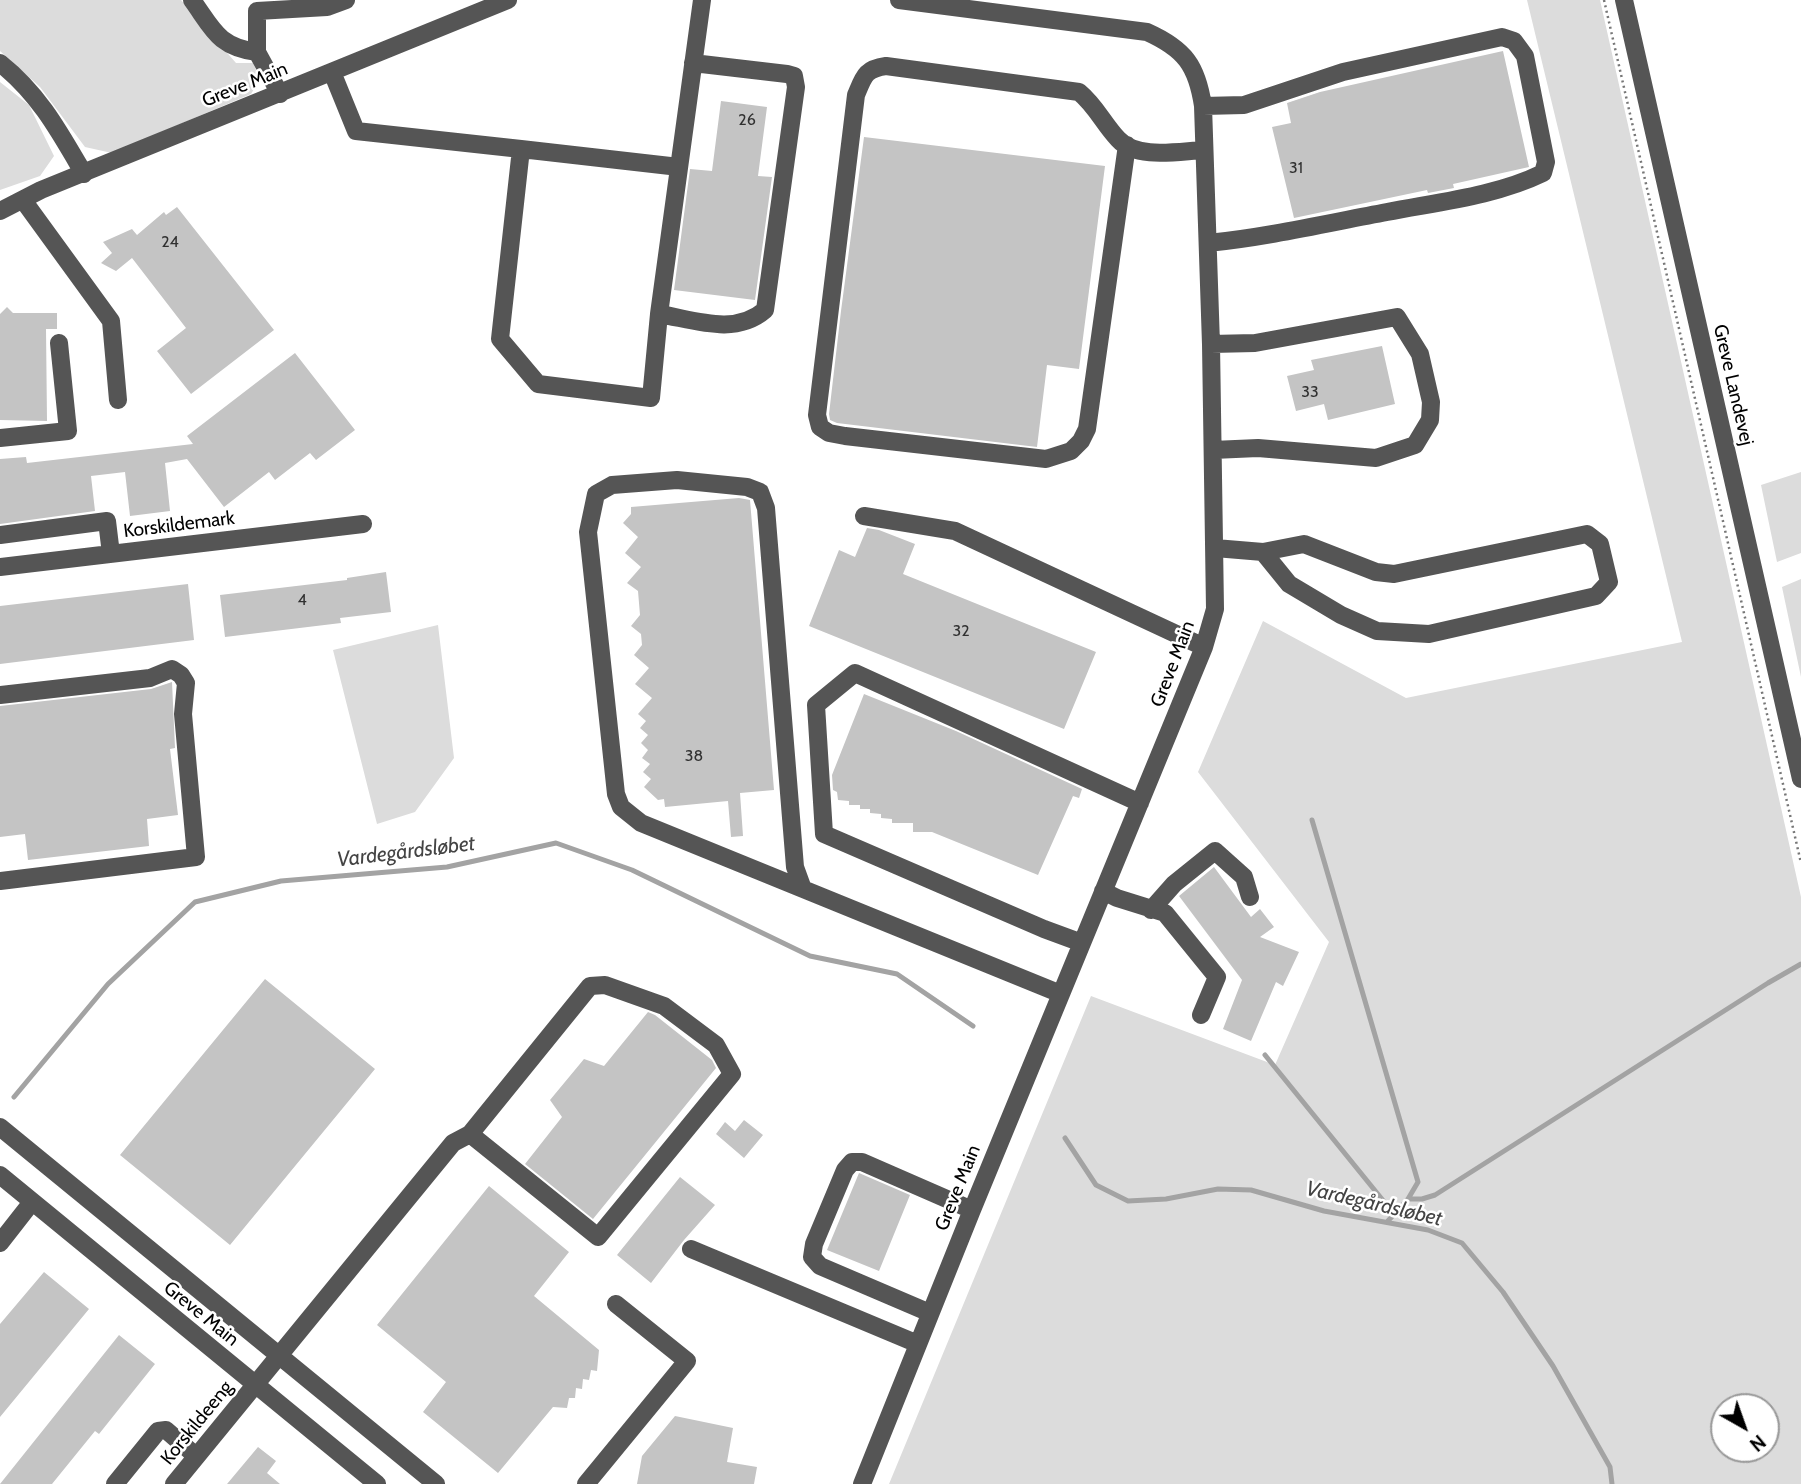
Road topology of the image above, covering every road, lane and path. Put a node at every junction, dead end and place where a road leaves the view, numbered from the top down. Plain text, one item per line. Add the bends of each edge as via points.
1 (192, 0) edge
2 (346, 0) edge
3 (508, 0) edge
4 (702, 0) edge
5 (900, 0) edge
6 (1604, 0) edge
7 (1624, 0) edge
8 (257, 52) junction
9 (0, 63) edge
10 (693, 63) junction
11 (332, 72) junction
12 (280, 94) junction
13 (1203, 106) junction
14 (1127, 145) junction
15 (521, 149) junction
16 (1205, 150) junction
17 (679, 167) junction
18 (84, 174) junction
19 (23, 200) junction
20 (0, 211) edge
21 (1208, 243) junction
22 (659, 314) junction
23 (60, 343) dead end
24 (1211, 344) junction
25 (118, 400) dead end
26 (0, 438) edge
27 (1213, 450) junction
28 (864, 516) dead end
29 (363, 524) dead end
30 (25, 534) junction
31 (0, 536) edge
32 (1215, 548) junction
33 (1262, 552) junction
34 (111, 554) junction
35 (31, 564) junction
36 (0, 567) edge
37 (1204, 647) junction
38 (0, 695) edge
39 (1801, 779) edge
40 (1140, 803) junction
41 (1801, 863) edge
42 (0, 881) edge
43 (803, 889) junction
44 (1103, 891) junction
45 (1250, 897) dead end
46 (1151, 909) junction
47 (1082, 943) junction
48 (1061, 995) junction
49 (1201, 1015) dead end
50 (0, 1127) edge
51 (470, 1134) junction
52 (0, 1175) edge
53 (32, 1202) junction
54 (972, 1210) junction
55 (0, 1243) edge
56 (691, 1249) dead end
57 (616, 1304) dead end
58 (930, 1313) junction
59 (918, 1344) junction
60 (278, 1355) junction
61 (255, 1385) junction
62 (196, 1456) junction
63 (115, 1484) edge
64 (174, 1484) edge
65 (377, 1484) edge
66 (436, 1484) edge
67 (586, 1484) edge
68 (862, 1484) edge

1 - 8 street via 223,42 237,50
2 - 8 street via 327,7 257,11
3 - 11 street, Greve Main
4 - 10 street
5 - 13 street, Greve Main via 1147,33 1170,43 1188,60 1200,82
6 - 41 path
7 - 39 street, Greve Landevej
8 - 12 street
9 - 18 street via 41,103
10 - 17 street
10 - 22 street via 787,74 794,76 796,87 765,310 753,320 733,326
11 - 12 street, Greve Main
11 - 15 street via 356,131
12 - 18 street, Greve Main
13 - 16 street, Greve Main
13 - 21 street via 1244,106 1343,72 1502,37 1514,41 1525,56 1546,162 1543,173 1528,180 1466,197
14 - 14 street via 1079,92 886,66 863,76 856,94 817,415 820,427 845,436 1046,459 1070,451 1081,441 1087,429
14 - 16 street via 1160,152
15 - 17 street
15 - 22 street via 500,339 538,384 651,398
16 - 21 street, Greve Main
17 - 22 street
18 - 19 street, Greve Main
19 - 20 street, Greve Main
19 - 25 street via 111,321
21 - 24 street, Greve Main
23 - 26 street via 68,430
24 - 27 street, Greve Main
24 - 27 street via 1255,342 1397,317 1420,354 1431,402 1430,420 1415,445 1376,458
27 - 32 street, Greve Main
28 - 37 street via 955,531
29 - 34 street, Korskildemark
30 - 31 street
30 - 34 street via 107,521
30 - 35 street
32 - 33 street
32 - 37 street, Greve Main via 1215,609
33 - 33 street via 1289,584 1377,631 1429,634 1596,596 1609,582 1600,544 1587,534 1394,574 1376,572 1304,544
34 - 35 street, Korskildemark
35 - 36 street, Korskildemark
37 - 40 street, Greve Main
38 - 42 street via 150,678 172,669 181,675 186,684 183,715 196,857
40 - 44 street, Greve Main
40 - 47 street via 855,673 816,705 824,834
43 - 43 street via 795,867 766,508 760,492 677,480 612,485 596,494 588,533 621,807 641,823
43 - 48 street
44 - 46 street
44 - 47 street, Greve Main
45 - 46 street via 1244,877 1215,851
46 - 49 street via 1165,913 1217,976
47 - 48 street, Greve Main
48 - 54 street, Greve Main
50 - 60 street, Greve Main
51 - 51 street via 598,1237 732,1074 716,1045 664,1006 606,985 590,986
51 - 60 street via 453,1143
52 - 53 street, Greve Main
53 - 55 street
53 - 61 street, Greve Main
54 - 58 street, Greve Main
54 - 58 street via 862,1162 852,1162 814,1244 812,1257 820,1266
56 - 59 street
57 - 67 street via 687,1361
58 - 59 street, Greve Main
59 - 68 street, Greve Main
60 - 61 street, Korskildeeng
60 - 66 street, Greve Main
61 - 62 street, Korskildeeng
61 - 65 street, Greve Main
62 - 63 street via 166,1430 158,1431
62 - 64 street, Korskildeeng

